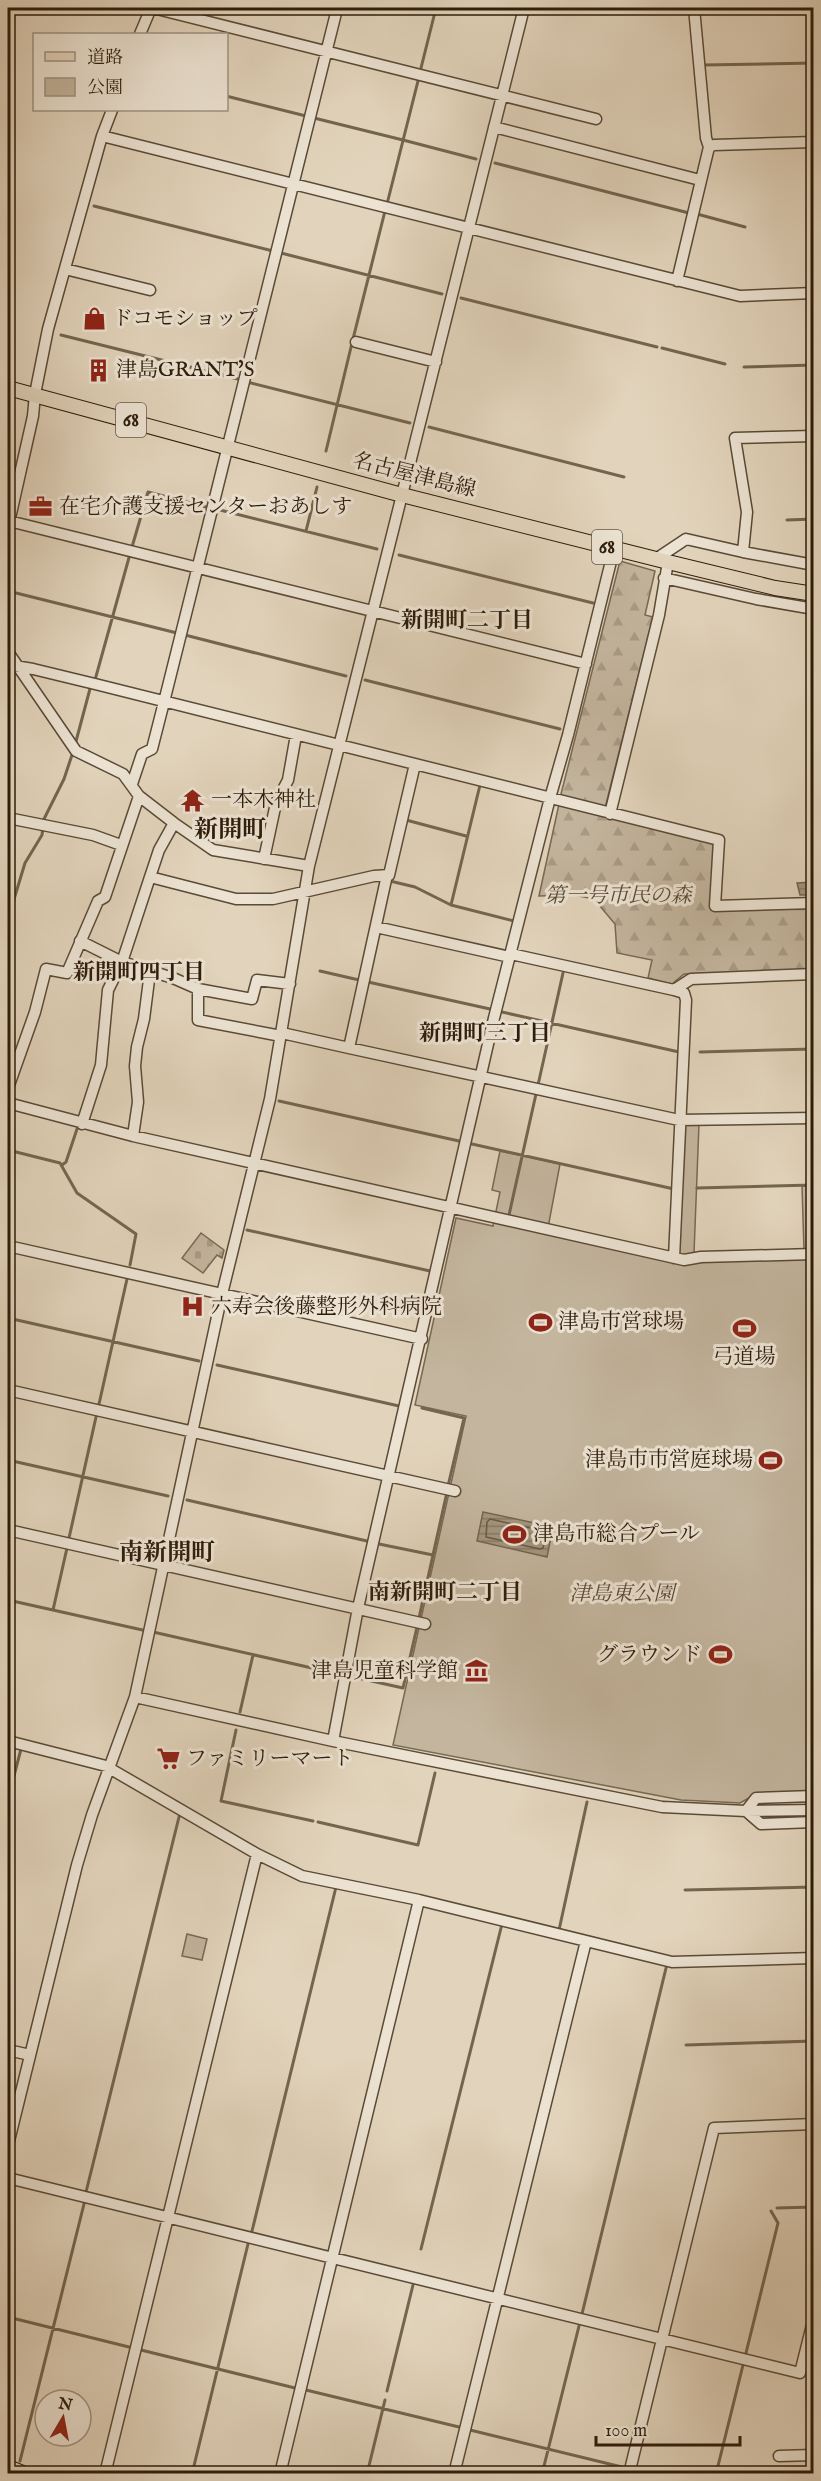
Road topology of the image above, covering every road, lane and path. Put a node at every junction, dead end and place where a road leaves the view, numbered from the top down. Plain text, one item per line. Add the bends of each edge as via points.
1 (152, 8) edge
2 (524, 8) edge
3 (694, 8) edge
4 (337, 9) dead end
5 (140, 33) edge
6 (327, 51) junction
7 (502, 95) junction
8 (112, 111) edge
9 (596, 119) dead end
10 (494, 127) junction
11 (102, 136) junction
12 (813, 142) edge
13 (709, 147) junction
14 (700, 180) junction
15 (295, 184) junction
16 (469, 229) junction
17 (65, 269) junction
18 (677, 281) junction
19 (150, 290) dead end
20 (813, 293) edge
21 (356, 342) dead end
22 (436, 362) junction
23 (8, 388) edge
24 (34, 394) junction
25 (813, 436) edge
26 (228, 446) junction
27 (402, 495) junction
28 (8, 524) edge
29 (614, 549) junction
30 (743, 552) junction
31 (662, 561) junction
32 (813, 565) edge
33 (198, 568) junction
34 (664, 578) junction
35 (813, 594) edge
36 (813, 609) edge
37 (373, 612) junction
38 (8, 652) edge
39 (586, 664) junction
40 (13, 666) edge
41 (164, 702) junction
42 (296, 735) junction
43 (339, 746) junction
44 (415, 764) junction
45 (132, 784) junction
46 (139, 796) junction
47 (549, 798) junction
48 (610, 814) junction
49 (8, 818) edge
50 (174, 823) junction
51 (121, 845) junction
52 (264, 859) junction
53 (309, 866) junction
54 (387, 875) junction
55 (150, 878) junction
56 (305, 893) junction
57 (813, 903) edge
58 (376, 927) junction
59 (80, 941) junction
60 (510, 956) junction
61 (122, 962) junction
62 (150, 972) junction
63 (813, 974) edge
64 (290, 984) junction
65 (198, 989) junction
66 (674, 990) junction
67 (281, 1034) junction
68 (349, 1048) junction
69 (481, 1076) junction
70 (8, 1088) edge
71 (8, 1103) edge
72 (813, 1118) edge
73 (680, 1120) junction
74 (82, 1124) junction
75 (133, 1136) junction
76 (253, 1163) junction
77 (451, 1208) junction
78 (8, 1246) edge
79 (813, 1254) edge
80 (674, 1258) junction
81 (222, 1294) junction
82 (422, 1339) junction
83 (8, 1390) edge
84 (193, 1433) junction
85 (389, 1476) junction
86 (455, 1491) dead end
87 (8, 1530) edge
88 (162, 1566) junction
89 (358, 1608) junction
90 (425, 1624) dead end
91 (135, 1696) junction
92 (333, 1741) junction
93 (8, 1742) edge
94 (110, 1768) junction
95 (813, 1797) edge
96 (813, 1810) edge
97 (746, 1812) junction
98 (813, 1822) edge
99 (257, 1854) junction
100 (419, 1900) junction
101 (586, 1941) junction
102 (813, 1958) edge
103 (8, 2050) edge
104 (30, 2055) junction
105 (813, 2124) edge
106 (8, 2145) edge
107 (8, 2178) edge
108 (168, 2218) junction
109 (333, 2258) junction
110 (498, 2299) junction
111 (813, 2318) edge
112 (662, 2340) junction
113 (813, 2455) edge
114 (779, 2456) dead end
115 (8, 2467) edge
116 (25, 2474) edge
117 (105, 2474) edge
118 (280, 2474) edge
119 (454, 2474) edge
120 (629, 2474) edge

1 - 5 street
1 - 6 street
2 - 7 street
3 - 13 street
4 - 6 street
6 - 7 street
6 - 15 street
7 - 9 street
7 - 10 street
8 - 11 street
10 - 14 street
10 - 16 street
11 - 15 street
11 - 17 street
12 - 13 street
13 - 14 street
14 - 18 street
15 - 16 street
15 - 26 street
16 - 18 street
16 - 22 street
17 - 19 street
17 - 24 street
18 - 20 street via 740,296
21 - 22 street
22 - 27 street
23 - 24 main road, 名古屋津島線 / 68
24 - 26 main road, 名古屋津島線 / 68
24 - 28 street via 33,416
25 - 30 street via 735,438 747,512
26 - 27 main road, 名古屋津島線 / 68
26 - 33 street
27 - 29 main road, 名古屋津島線 / 68
27 - 37 street
28 - 33 street
29 - 31 main road, 名古屋津島線 / 68
29 - 39 street
30 - 31 street via 686,538
30 - 32 street
31 - 34 street
31 - 35 main road, 名古屋津島線 / 68
33 - 37 street
33 - 41 street
34 - 36 street
34 - 48 street via 659,615
37 - 39 street
37 - 43 street
38 - 40 street
39 - 47 street
40 - 41 street
40 - 45 street via 74,748 123,774
41 - 42 street
41 - 45 street via 152,749 142,754
42 - 43 street
42 - 52 street via 288,780 276,803
43 - 44 street
43 - 53 street
44 - 47 street
44 - 54 street
45 - 46 street
46 - 50 street
46 - 51 street
47 - 48 street
47 - 60 street
48 - 57 street via 719,840 715,906
49 - 51 street
50 - 52 street via 213,850
50 - 55 street
51 - 59 street via 105,897 98,901
52 - 53 street
53 - 56 street
54 - 56 street
54 - 58 street
55 - 56 street via 236,899 273,899
55 - 61 street
56 - 64 street
58 - 60 street
58 - 68 street
59 - 61 street
59 - 70 street via 67,973 46,969
60 - 66 street
60 - 69 street
61 - 62 street
61 - 74 street via 108,990 101,1065
62 - 65 street
62 - 75 street via 135,1066 138,1102
63 - 66 street via 691,979
64 - 65 street via 257,980 252,999
64 - 67 street
65 - 67 street via 198,1020
66 - 73 street via 684,993 686,1000
67 - 68 street
67 - 76 street via 270,1099
68 - 69 street
69 - 73 street
69 - 77 street
71 - 74 street
72 - 73 street
73 - 80 street
74 - 75 street
75 - 76 street
76 - 77 street
76 - 81 street
77 - 80 street
77 - 82 street
78 - 81 street
79 - 80 street
81 - 82 street
81 - 84 street
82 - 85 street
83 - 84 street
84 - 85 street
84 - 88 street
85 - 86 street
85 - 89 street
87 - 88 street
88 - 89 street
88 - 91 street
89 - 90 street
89 - 92 street
91 - 92 street
91 - 94 street
92 - 97 street via 662,1807
93 - 94 street
94 - 99 street
94 - 104 street via 77,1864
95 - 97 street via 756,1798
96 - 97 street
97 - 98 street via 761,1824
99 - 100 street via 302,1876
99 - 108 street
100 - 101 street
100 - 109 street
101 - 102 street via 672,1962
101 - 110 street
103 - 104 street
104 - 106 street
105 - 112 street via 714,2128
107 - 108 street
108 - 109 street
108 - 117 street
109 - 110 street
109 - 118 street
110 - 112 street
110 - 119 street
111 - 112 street via 800,2373
112 - 120 street
113 - 114 street
115 - 116 main road

